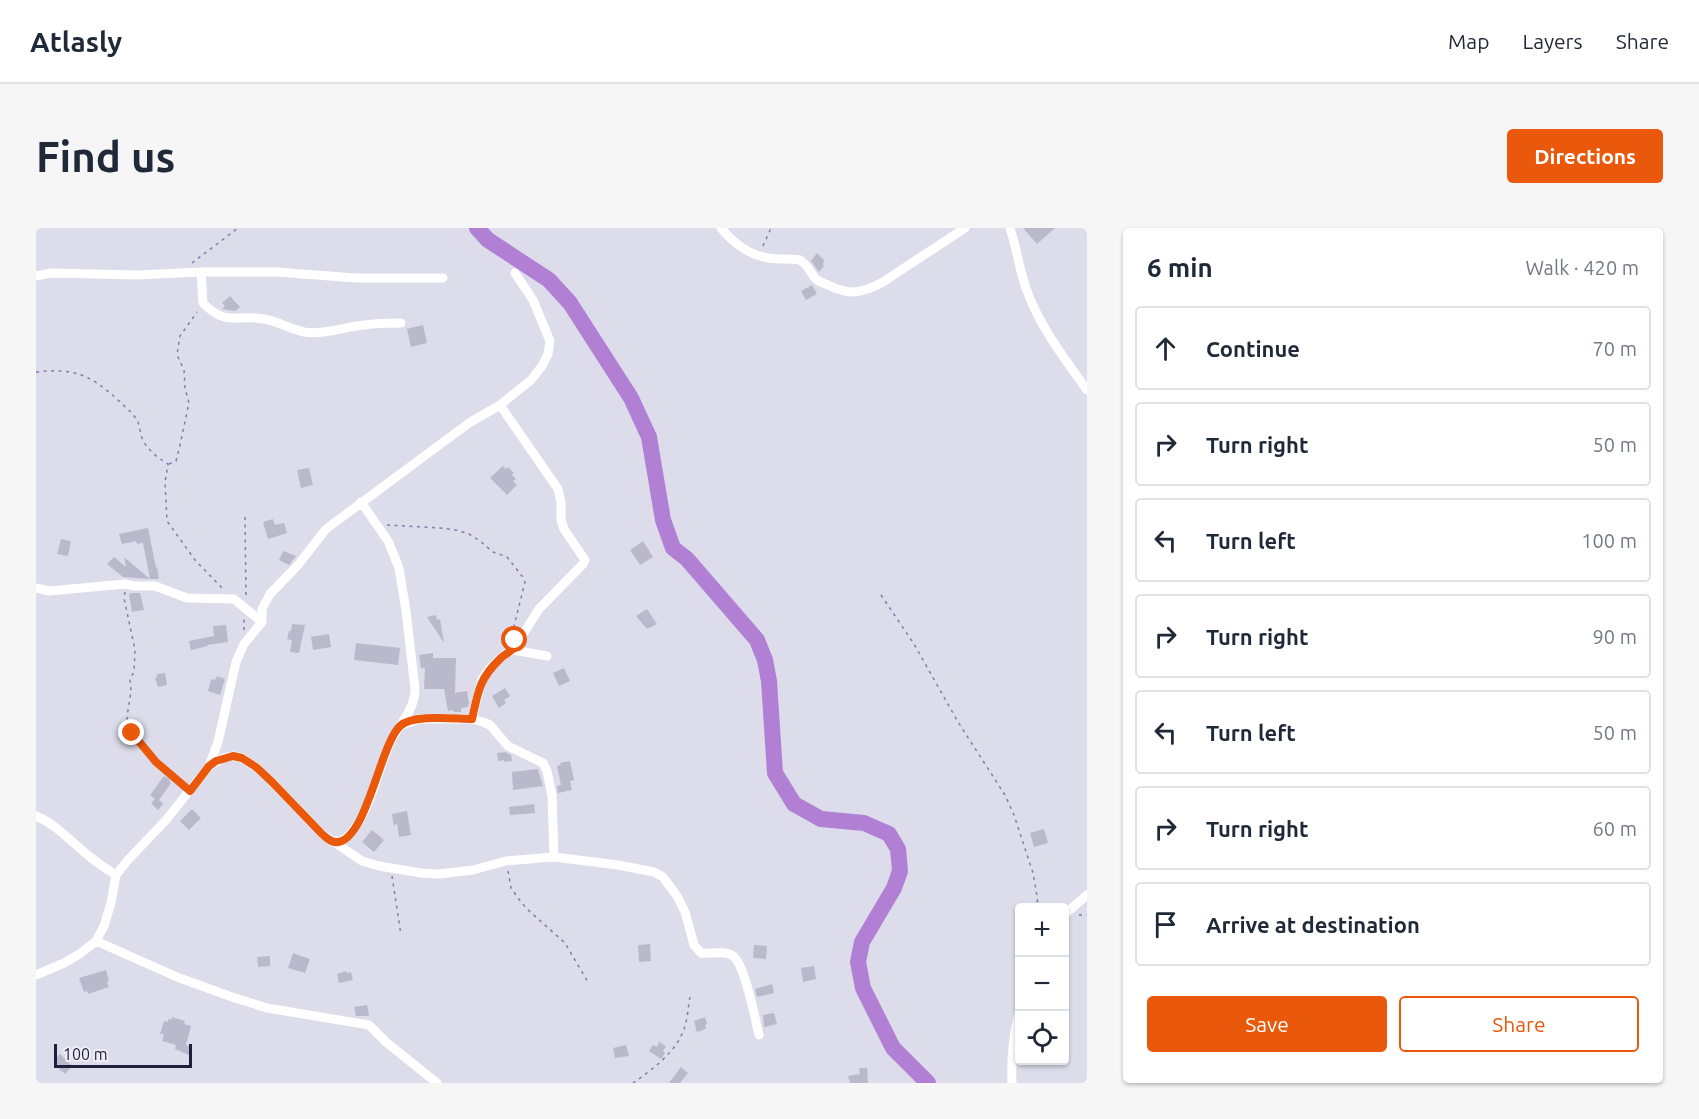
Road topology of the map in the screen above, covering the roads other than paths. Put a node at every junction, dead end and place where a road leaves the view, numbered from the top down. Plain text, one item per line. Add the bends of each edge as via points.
1 (720, 228) edge
2 (965, 228) edge
3 (1010, 228) edge
4 (201, 272) junction
5 (515, 273) dead end
6 (36, 276) edge
7 (443, 278) dead end
8 (401, 322) dead end
9 (1087, 390) edge
10 (500, 405) junction
11 (361, 502) junction
12 (36, 588) edge
13 (262, 622) junction
14 (515, 648) junction
15 (547, 656) dead end
16 (472, 719) junction
17 (400, 726) junction
18 (209, 766) junction
19 (36, 816) edge
20 (331, 841) junction
21 (554, 857) junction
22 (116, 875) junction
23 (1087, 895) edge
24 (1069, 911) edge
25 (96, 941) junction
26 (36, 975) edge
27 (1020, 1011) edge
28 (759, 1035) dead end
29 (437, 1083) edge
30 (1012, 1083) edge

1 - 2 street via 738,245 769,258 800,260 819,282 853,293 883,282
3 - 9 street via 1037,314
4 - 6 street
4 - 7 street
4 - 8 street via 203,303 223,317 263,318 304,332
5 - 10 street via 533,300 550,341 542,366
10 - 11 street
10 - 14 street via 558,489 564,529 585,560 539,609
11 - 13 street via 326,529 270,594 262,609
11 - 17 street via 388,542 399,568 415,689 415,700
12 - 13 street via 49,591 125,584 155,586 187,598 234,599
13 - 18 street via 244,644
14 - 15 street
14 - 16 street via 482,679
16 - 17 street via 420,719
16 - 21 street via 490,725 508,746 543,764 552,796
17 - 20 street via 365,810 346,838
18 - 20 street via 223,758 242,758
18 - 22 street
19 - 22 street
20 - 21 street via 362,861 421,873 473,870 506,861
21 - 28 street via 646,870 663,877 681,904 698,951 734,956 741,967
22 - 25 street via 111,903
23 - 24 street
25 - 26 street via 64,963
25 - 29 street via 177,977 267,1008 369,1025
27 - 30 street via 1013,1042

